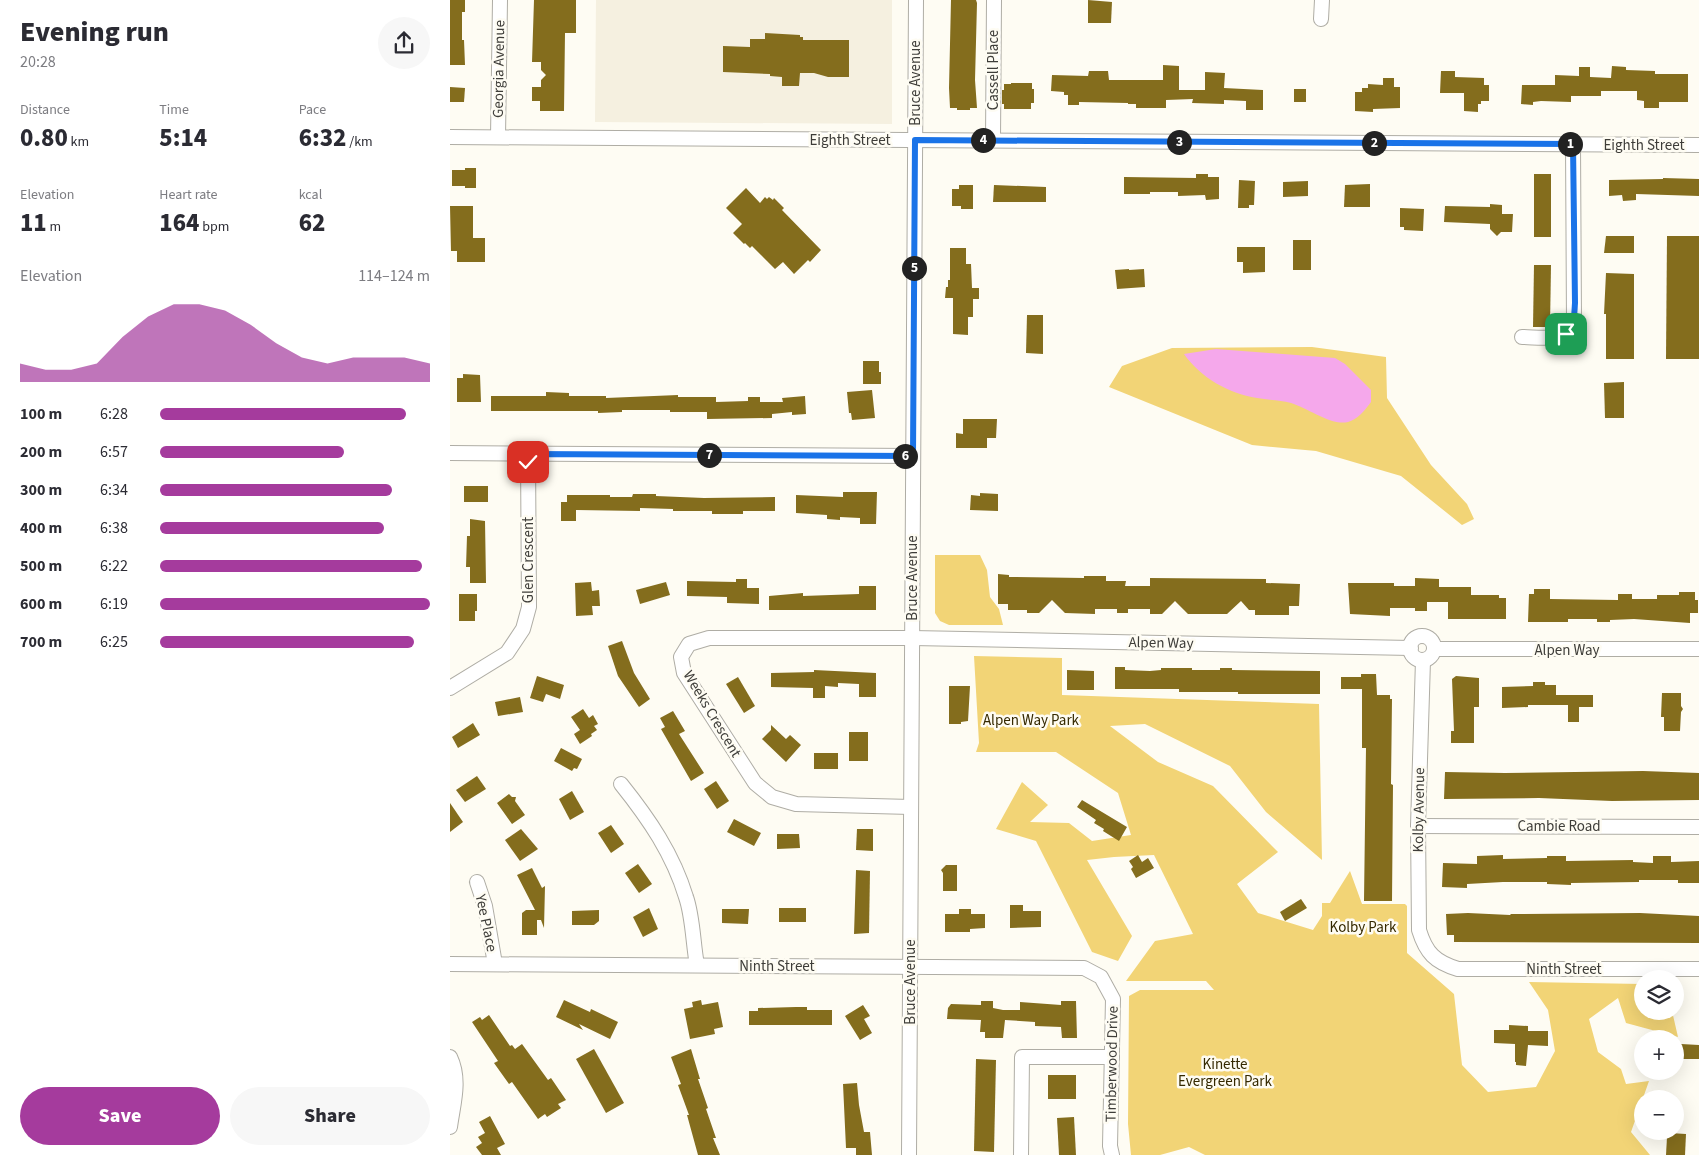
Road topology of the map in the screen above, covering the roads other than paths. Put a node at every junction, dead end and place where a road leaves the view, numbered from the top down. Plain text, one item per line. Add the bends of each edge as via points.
1 (500, 0) edge
2 (916, 0) edge
3 (994, 0) edge
4 (1322, 0) edge
5 (1322, 19) dead end
6 (450, 137) edge
7 (498, 137) junction
8 (915, 140) junction
9 (993, 140) junction
10 (1573, 144) junction
11 (1699, 145) edge
12 (1522, 337) dead end
13 (450, 453) edge
14 (528, 454) junction
15 (913, 456) junction
16 (912, 638) junction
17 (1411, 648) junction
18 (1434, 649) junction
19 (1699, 650) edge
20 (1423, 660) junction
21 (450, 688) edge
22 (621, 784) dead end
23 (911, 807) junction
24 (1418, 826) junction
25 (1699, 827) edge
26 (477, 882) dead end
27 (1432, 956) joint
28 (450, 964) edge
29 (495, 964) junction
30 (697, 965) junction
31 (910, 966) junction
32 (1699, 969) edge
33 (1101, 977) joint
34 (450, 1057) edge
35 (1112, 1058) junction
36 (450, 1127) edge
37 (909, 1155) edge
38 (1021, 1155) edge
39 (1112, 1155) edge

1 - 7 street, Georgia Avenue
2 - 8 street, Bruce Avenue
3 - 9 street, Cassell Place
4 - 5 street
6 - 7 street, Eighth Street
7 - 8 street, Eighth Street
8 - 9 street, Eighth Street
8 - 15 street, Bruce Avenue
9 - 10 street, Eighth Street
10 - 11 street, Eighth Street
10 - 12 street via 1574,323 1571,330 1561,337
13 - 14 street
14 - 15 street
14 - 21 street, Glen Crescent via 529,607 524,629 508,652
15 - 16 street, Bruce Avenue
16 - 17 street, Alpen Way
16 - 23 street, Bruce Avenue
16 - 23 street, Weeks Crescent via 709,638 689,644 681,657 684,674 755,783 772,796 796,804
17 - 18 street via 1416,638 1423,636 1432,641
17 - 20 street via 1416,658
18 - 19 street, Alpen Way
18 - 20 street
20 - 24 street, Kolby Avenue
22 - 30 street via 648,818 671,857 687,898
23 - 31 street, Bruce Avenue
24 - 25 street, Cambie Road
24 - 27 street, Kolby Avenue via 1419,930 1424,946
26 - 29 street, Yee Place via 486,906
27 - 32 street, Ninth Street via 1444,965 1458,969
28 - 29 street, Ninth Street
29 - 30 street, Ninth Street
30 - 31 street, Ninth Street
31 - 33 street, Ninth Street via 1084,968
31 - 37 street, Bruce Avenue
33 - 35 street, Timberwood Drive via 1113,999
34 - 36 street via 456,1072 456,1085
35 - 38 street via 1022,1058
35 - 39 street, Timberwood Drive

